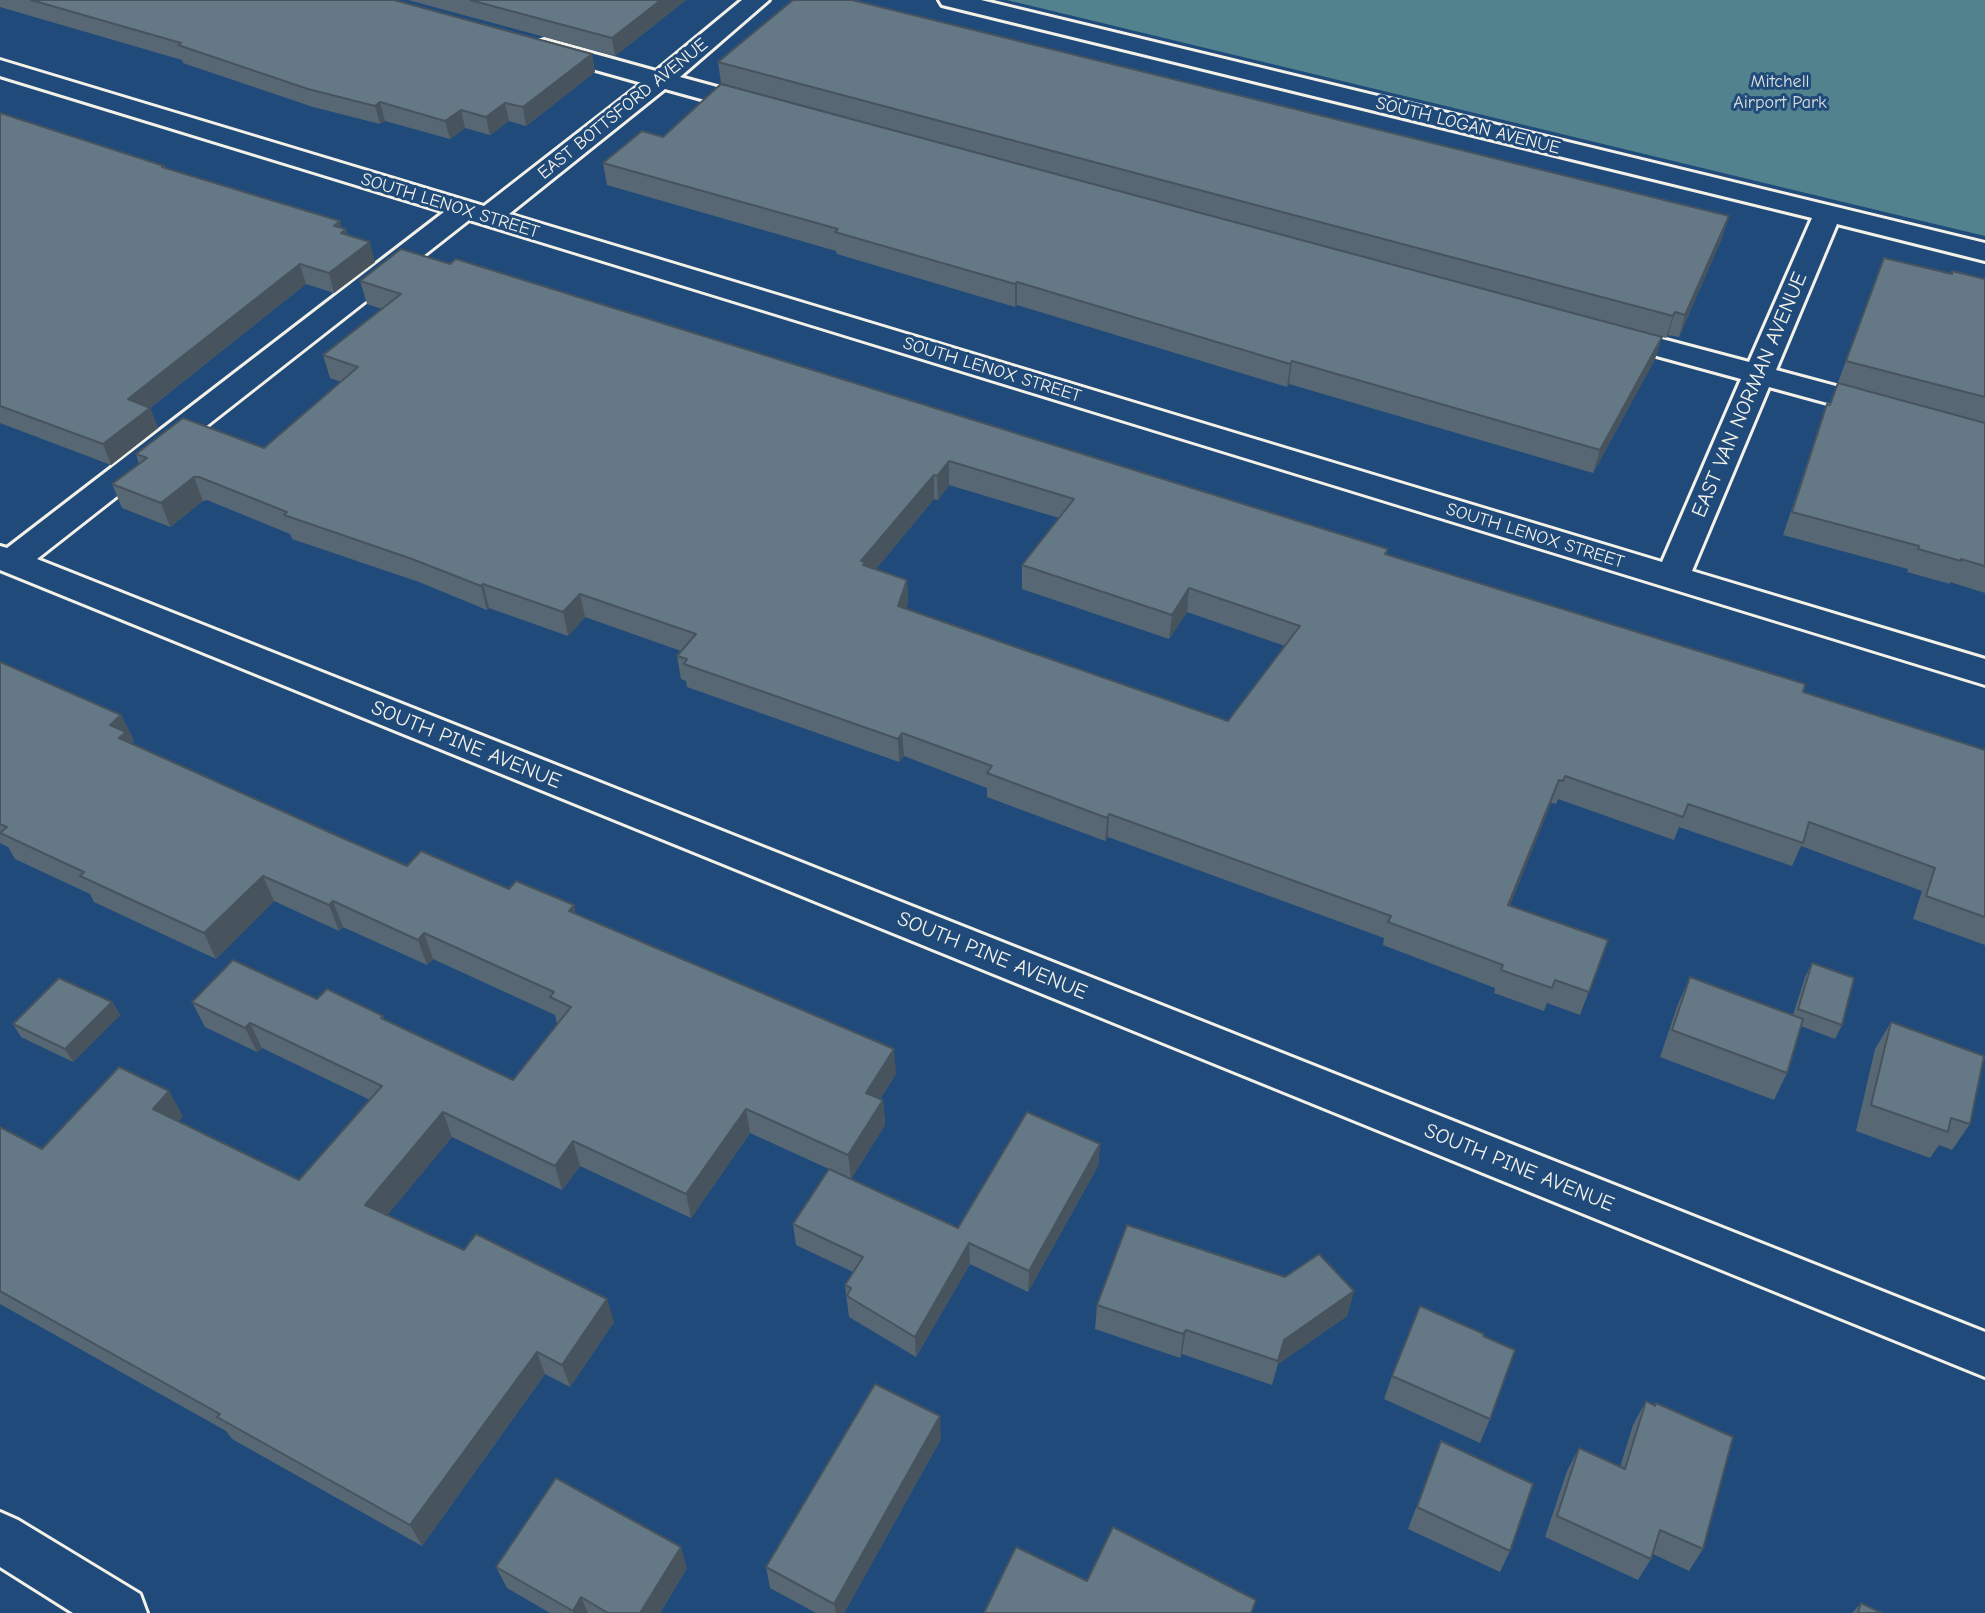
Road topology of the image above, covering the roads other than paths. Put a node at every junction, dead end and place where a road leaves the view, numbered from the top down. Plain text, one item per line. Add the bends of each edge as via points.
1 (757, 0) edge
2 (951, 0) edge
3 (514, 40) edge
4 (0, 68) edge
5 (661, 80) junction
6 (787, 114) edge
7 (1828, 213) junction
8 (476, 214) junction
9 (1985, 252) edge
10 (1580, 326) edge
11 (1758, 374) junction
12 (1985, 436) edge
13 (6, 560) edge
14 (1672, 577) junction
15 (1985, 672) edge
16 (1985, 1355) edge
17 (0, 1538) edge
18 (121, 1613) edge

1 - 5 street, EAST BOTTSFORD AVENUE
2 - 7 street, SOUTH LOGAN AVENUE
3 - 5 street
4 - 8 street, SOUTH LENOX STREET
5 - 6 street
5 - 8 street, EAST BOTTSFORD AVENUE
7 - 9 street, SOUTH LOGAN AVENUE
7 - 11 street, EAST VAN NORMAN AVENUE
8 - 13 street, EAST BOTTSFORD AVENUE
8 - 14 street, SOUTH LENOX STREET
10 - 11 street
11 - 12 street
11 - 14 street, EAST VAN NORMAN AVENUE
13 - 16 street, SOUTH PINE AVENUE
14 - 15 street, SOUTH LENOX STREET
17 - 18 street

